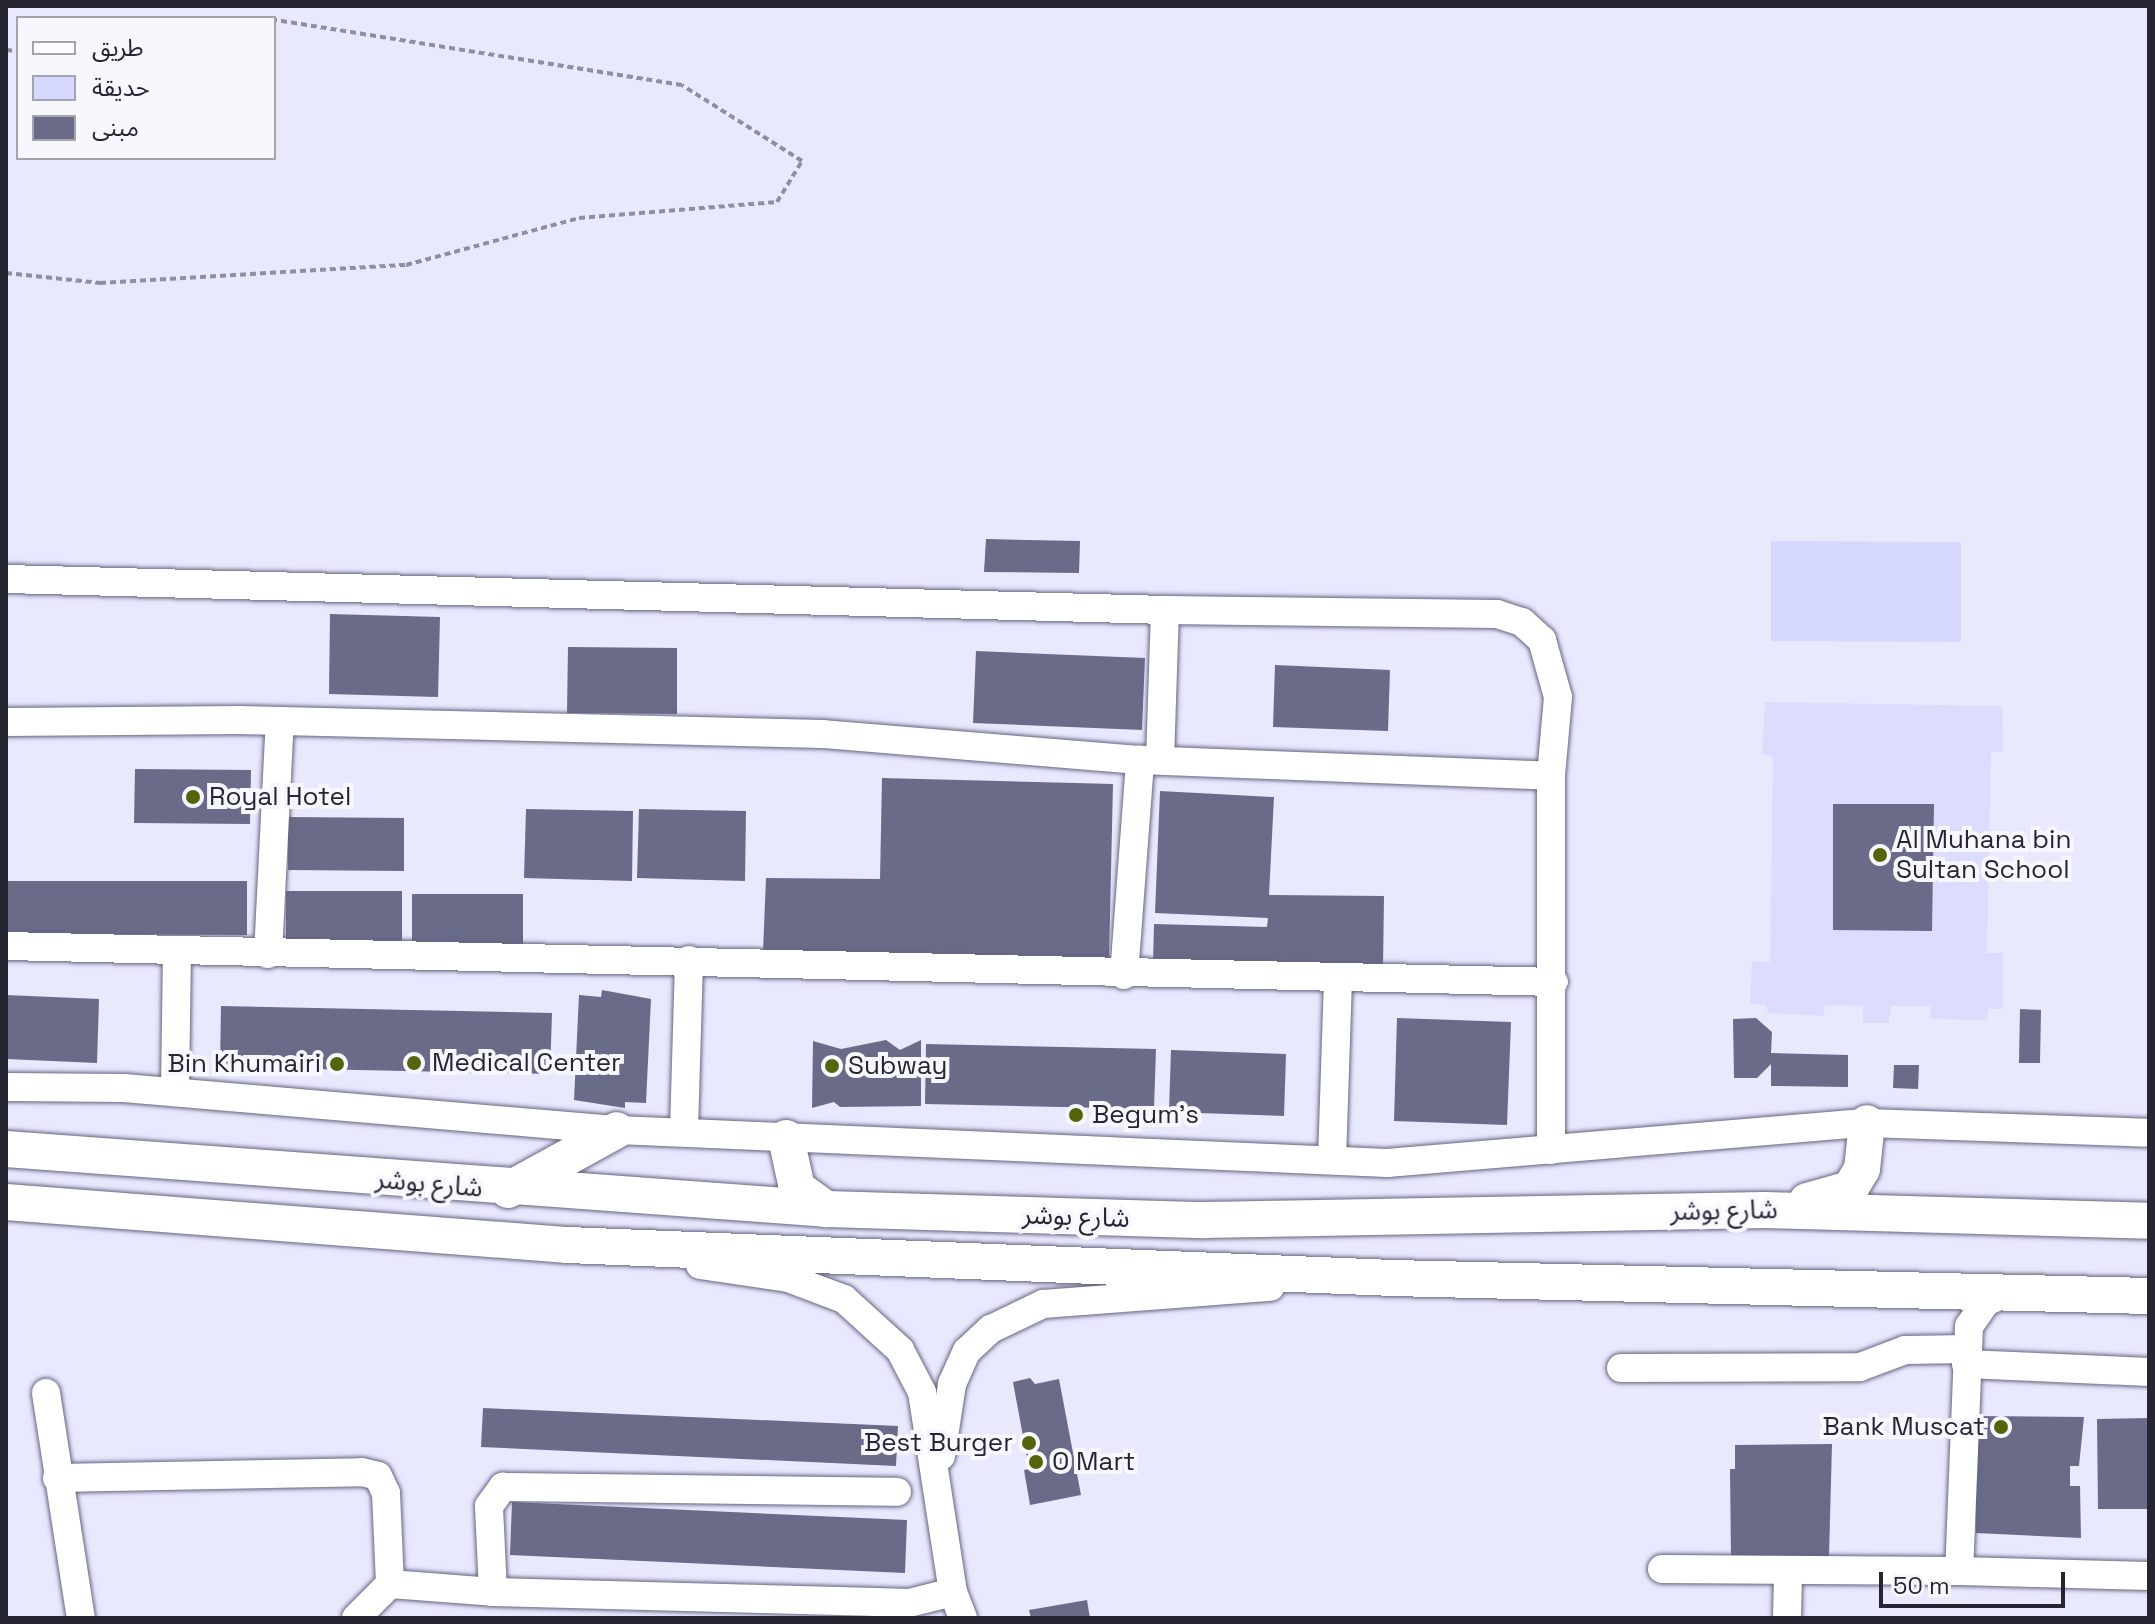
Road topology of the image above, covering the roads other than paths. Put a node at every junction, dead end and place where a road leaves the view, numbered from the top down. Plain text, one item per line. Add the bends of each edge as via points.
1 (6, 579) edge
2 (1165, 610) junction
3 (280, 721) junction
4 (6, 722) edge
5 (1150, 759) junction
6 (1551, 776) junction
7 (6, 946) edge
8 (177, 951) junction
9 (268, 954) junction
10 (689, 960) junction
11 (1124, 975) junction
12 (1338, 979) junction
13 (1554, 982) junction
14 (6, 1087) edge
15 (175, 1092) junction
16 (1867, 1123) junction
17 (617, 1130) junction
18 (684, 1130) junction
19 (6, 1132) edge
20 (2149, 1133) edge
21 (786, 1138) junction
22 (6, 1149) edge
23 (1551, 1150) junction
24 (55, 1154) junction
25 (1332, 1160) junction
26 (508, 1190) junction
27 (6, 1202) edge
28 (826, 1209) junction
29 (1764, 1210) junction
30 (2149, 1221) edge
31 (262, 1225) junction
32 (6, 1227) edge
33 (568, 1245) junction
34 (1392, 1278) junction
35 (1919, 1291) junction
36 (2006, 1293) junction
37 (2149, 1296) edge
38 (1967, 1346) junction
39 (1621, 1368) dead end
40 (2149, 1372) edge
41 (46, 1393) dead end
42 (938, 1476) junction
43 (57, 1478) junction
44 (897, 1492) dead end
45 (1662, 1569) dead end
46 (1959, 1571) junction
47 (1788, 1573) junction
48 (2149, 1576) edge
49 (390, 1584) junction
50 (493, 1592) junction
51 (958, 1605) edge
52 (81, 1618) edge
53 (356, 1618) edge
54 (1787, 1618) edge

1 - 2 street
2 - 5 street
2 - 6 street via 1497,614 1522,622 1542,640 1554,668 1558,697
3 - 4 street
3 - 5 street via 823,734
3 - 9 street
5 - 6 street
5 - 11 street
6 - 13 street
7 - 8 street
8 - 9 street
8 - 15 street
9 - 10 street
10 - 11 street
10 - 18 street
11 - 12 street
12 - 13 street
12 - 25 street
13 - 23 street
14 - 15 street
15 - 17 street
16 - 20 street
16 - 23 street
16 - 29 main road via 1862,1169 1850,1189
17 - 18 street
17 - 26 main road
18 - 21 street
19 - 24 main road via 23,1134
21 - 25 street
21 - 28 main road via 797,1188
22 - 24 main road, شارع بوشر
23 - 25 street via 1387,1163
24 - 26 main road, شارع بوشر
26 - 28 main road, شارع بوشر
27 - 31 main road, شارع بوشر
28 - 29 main road, شارع بوشر via 1204,1220
29 - 30 main road, شارع بوشر
31 - 32 main road
31 - 33 main road, شارع بوشر
33 - 34 main road, شارع بوشر
33 - 42 street via 788,1278 844,1299 880,1327 914,1371
34 - 35 main road, شارع بوشر
34 - 42 street via 1043,1304 991,1329 967,1351 952,1384
35 - 36 main road, شارع بوشر
35 - 38 street via 1950,1300
36 - 37 main road, شارع بوشر
36 - 38 street via 1986,1302
38 - 39 street via 1905,1350 1860,1367
38 - 40 street
38 - 46 street
41 - 43 street
42 - 51 street
43 - 49 street via 362,1472 378,1476 386,1493
43 - 52 street
44 - 50 street via 503,1487 489,1506
45 - 47 street
46 - 47 street
46 - 48 street
47 - 54 street
49 - 50 street
49 - 53 street
50 - 51 street

